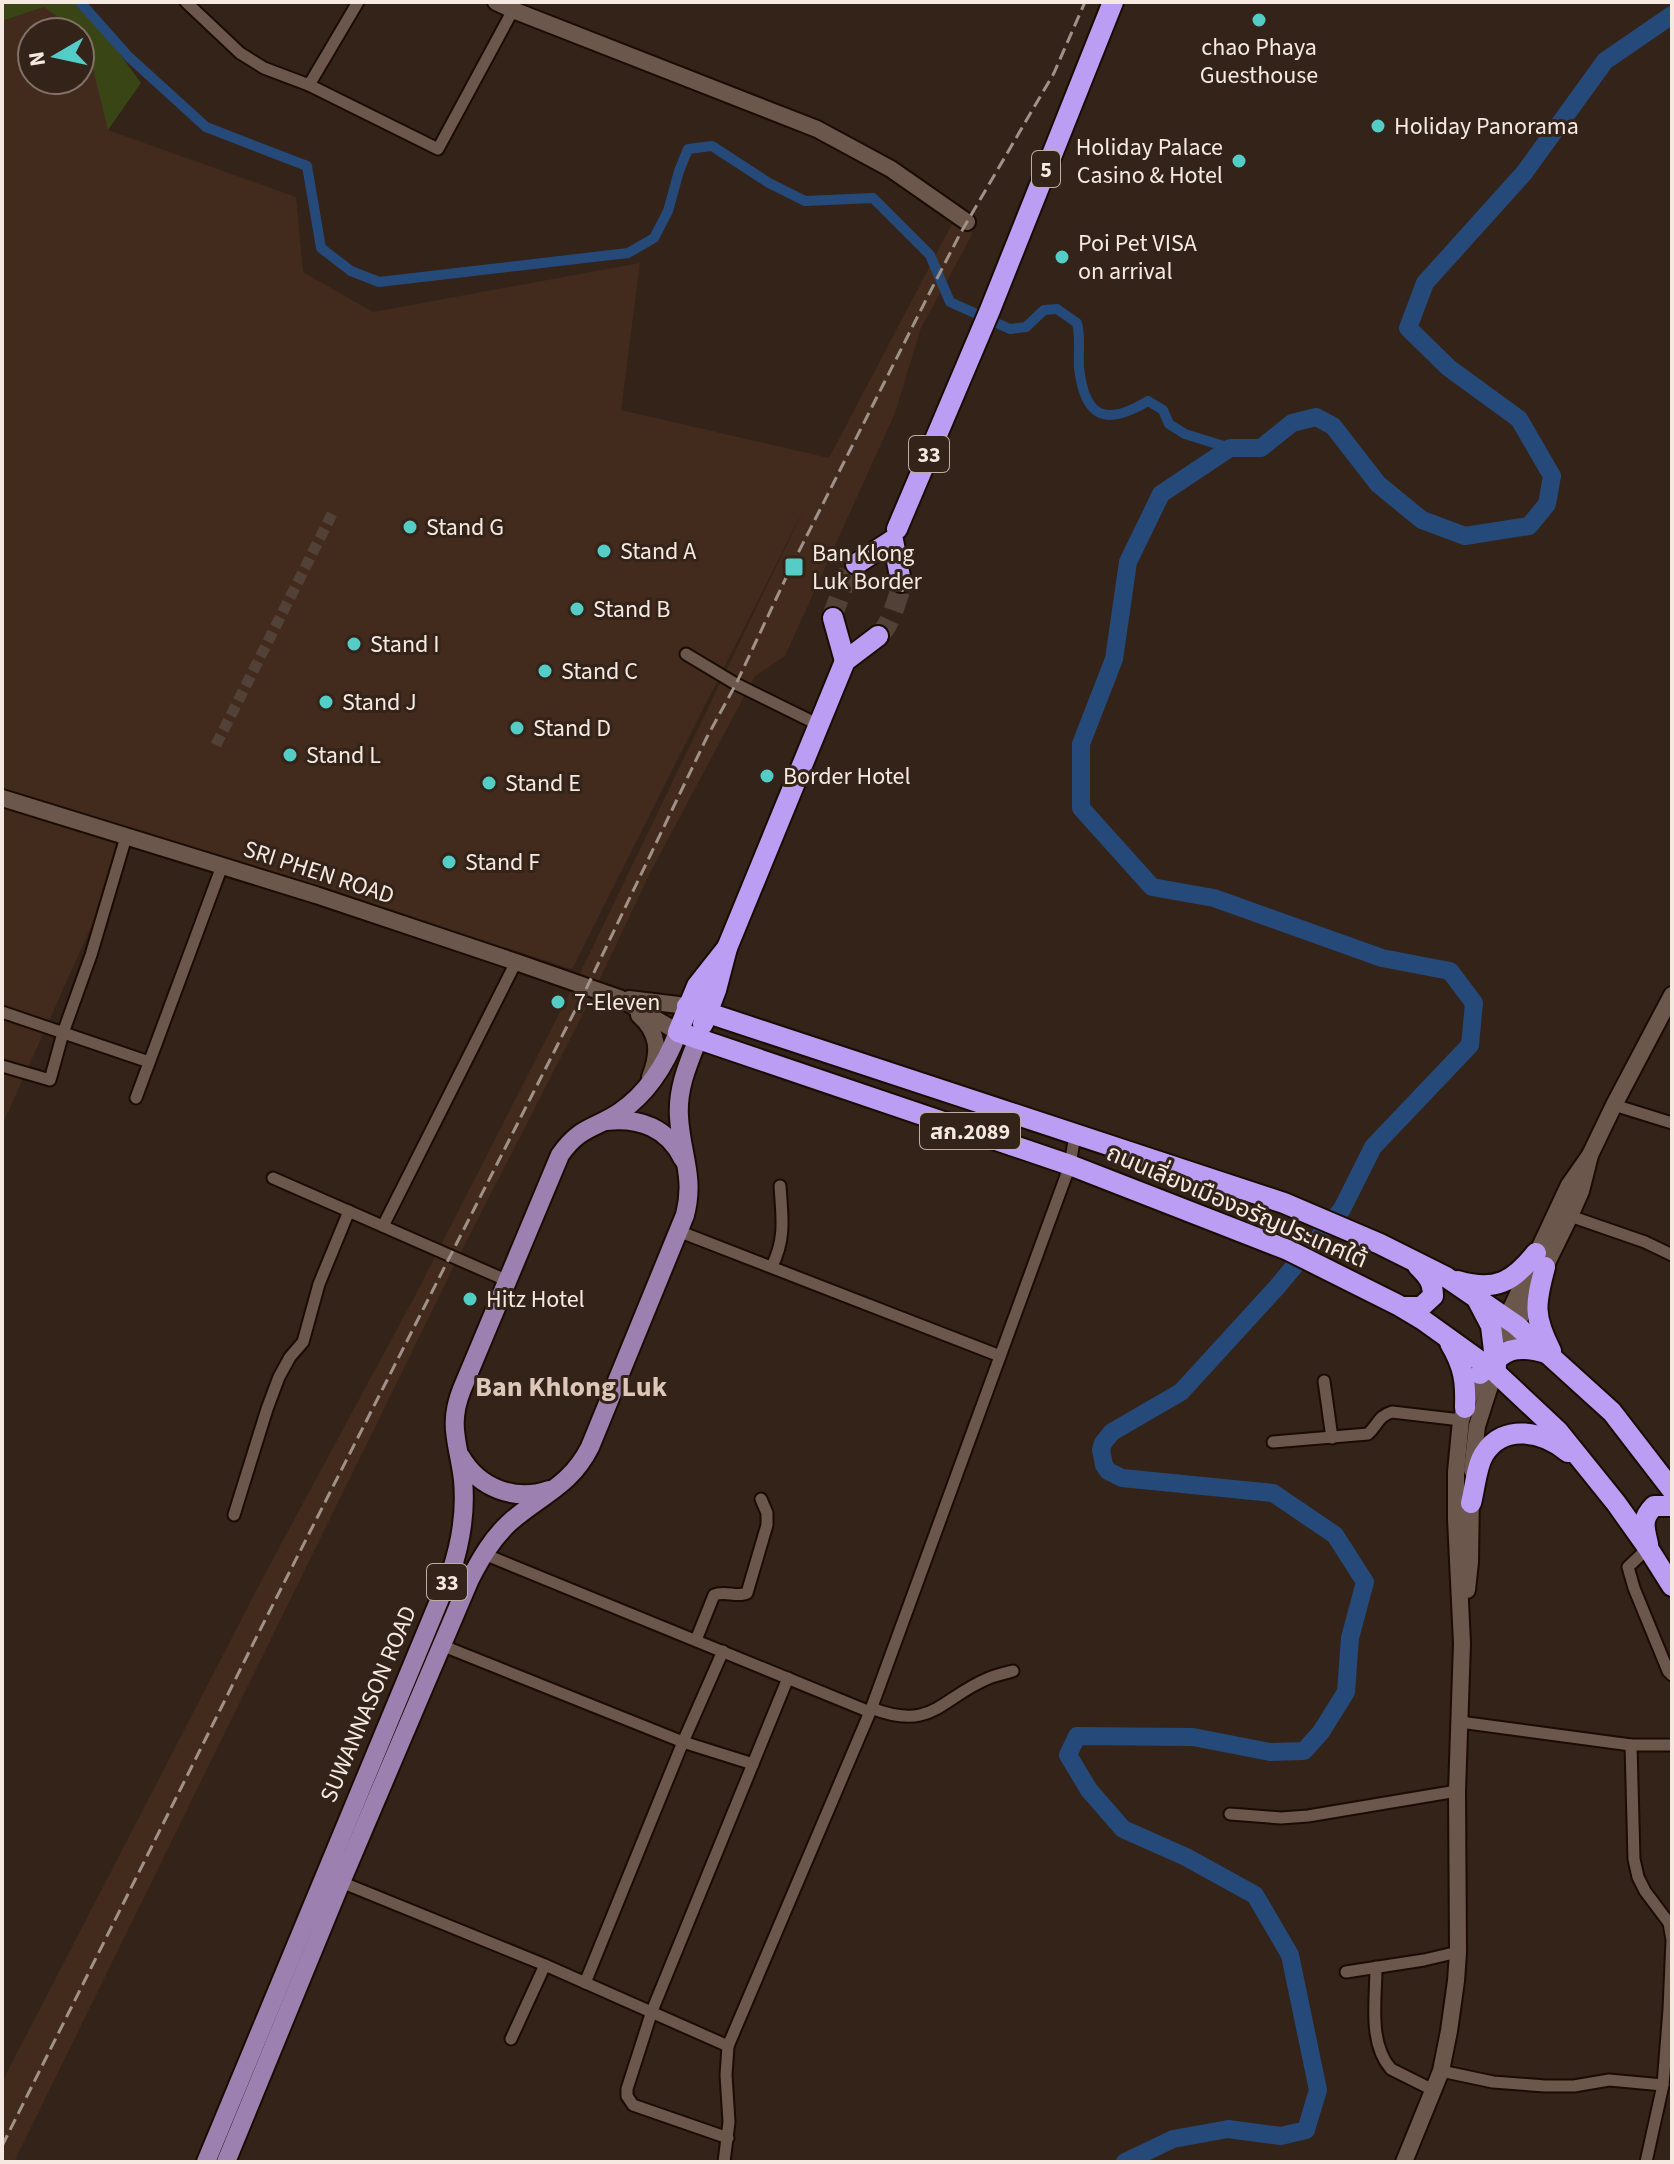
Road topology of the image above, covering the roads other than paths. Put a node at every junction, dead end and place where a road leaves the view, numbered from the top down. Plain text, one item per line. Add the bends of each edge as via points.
1 (186, 2) edge
2 (358, 2) edge
3 (496, 2) edge
4 (1113, 2) edge
5 (513, 10) junction
6 (309, 85) junction
7 (967, 222) dead end
8 (962, 378) joint
9 (897, 529) dead end
10 (856, 564) tunnel mouth
11 (901, 582) tunnel mouth
12 (833, 618) tunnel mouth
13 (878, 636) tunnel mouth
14 (686, 654) dead end
15 (845, 661) junction
16 (819, 725) junction
17 (2, 798) edge
18 (126, 837) junction
19 (222, 866) junction
20 (727, 948) junction
21 (516, 962) junction
22 (1672, 995) edge
23 (619, 998) junction
24 (687, 1006) junction
25 (2, 1012) edge
26 (708, 1013) junction
27 (678, 1032) junction
28 (63, 1033) junction
29 (698, 1039) junction
30 (149, 1062) junction
31 (2, 1066) edge
32 (645, 1090) junction
33 (136, 1098) dead end
34 (1614, 1105) junction
35 (603, 1121) junction
36 (1672, 1123) edge
37 (1075, 1135) junction
38 (1590, 1155) junction
39 (686, 1165) junction
40 (1070, 1165) junction
41 (273, 1178) dead end
42 (780, 1186) dead end
43 (349, 1211) junction
44 (1570, 1216) junction
45 (383, 1226) junction
46 (678, 1231) junction
47 (1672, 1255) edge
48 (1412, 1260) junction
49 (1540, 1260) junction
50 (772, 1266) junction
51 (1446, 1277) junction
52 (508, 1281) junction
53 (1476, 1298) junction
54 (1402, 1307) junction
55 (1454, 1343) junction
56 (1497, 1350) junction
57 (1000, 1356) junction
58 (1553, 1357) junction
59 (1324, 1381) dead end
60 (1463, 1414) junction
61 (1332, 1438) junction
62 (1273, 1442) dead end
63 (458, 1449) junction
64 (1589, 1470) junction
65 (562, 1483) junction
66 (1672, 1490) edge
67 (761, 1499) dead end
68 (1471, 1503) junction
69 (1672, 1506) edge
70 (234, 1515) dead end
71 (1648, 1548) junction
72 (484, 1554) junction
73 (1672, 1586) edge
74 (696, 1640) junction
75 (1462, 1643) junction
76 (441, 1645) junction
77 (723, 1651) junction
78 (1013, 1671) dead end
79 (1672, 1675) edge
80 (788, 1678) junction
81 (871, 1710) junction
82 (1460, 1722) junction
83 (683, 1742) junction
84 (1631, 1745) junction
85 (1672, 1745) edge
86 (753, 1764) junction
87 (1457, 1791) junction
88 (1230, 1814) dead end
89 (341, 1882) junction
90 (1458, 1952) junction
91 (545, 1965) junction
92 (1376, 1967) junction
93 (1346, 1972) dead end
94 (585, 1983) junction
95 (652, 2011) junction
96 (511, 2039) dead end
97 (728, 2046) junction
98 (1441, 2071) junction
99 (1663, 2085) junction
100 (1433, 2090) junction
101 (728, 2138) junction
102 (206, 2162) edge
103 (226, 2162) edge
104 (724, 2162) edge
105 (1404, 2162) edge
106 (1646, 2162) edge

1 - 6 street via 240,53
2 - 6 street
3 - 5 main road
4 - 8 highway, 5
5 - 6 street via 438,149
5 - 7 main road via 817,129 891,169
8 - 9 highway, 33
10 - 11 highway via 893,540
12 - 15 highway
13 - 15 highway
14 - 16 street
15 - 16 highway, SUWANNASON ROAD
16 - 20 highway, SUWANNASON ROAD
17 - 18 main road, SRI PHEN ROAD
18 - 19 main road, SRI PHEN ROAD
18 - 28 street
19 - 21 main road, SRI PHEN ROAD
19 - 30 street
20 - 24 highway, SUWANNASON ROAD / 33
20 - 26 highway, SUWANNASON ROAD / 33
21 - 23 main road, SRI PHEN ROAD
21 - 45 street
22 - 34 main road
23 - 24 main road, SRI PHEN ROAD
23 - 27 main road, SRI PHEN ROAD
23 - 32 main road via 651,1026 654,1035 655,1063
24 - 26 highway, ถนนเลี่ยงเมืองอรัญประเทศใต้ / สก.2089
24 - 27 highway, SUWANNASON ROAD / 33
25 - 28 street
26 - 29 highway, SUWANNASON ROAD / 33
26 - 37 highway, ถนนเลี่ยงเมืองอรัญประเทศใต้ / สก.2089
27 - 29 highway, ถนนเลี่ยงเมืองอรัญประเทศใต้ / สก.2089
27 - 32 main road, SUWANNASON ROAD / 33 via 661,1070
28 - 30 street
28 - 31 street via 50,1080
29 - 39 main road, SUWANNASON ROAD / 33 via 679,1094
29 - 40 highway, ถนนเลี่ยงเมืองอรัญประเทศใต้ / สก.2089
30 - 33 street
32 - 35 main road, SUWANNASON ROAD / 33
34 - 36 street
34 - 38 main road
35 - 39 main road via 648,1124 667,1136
35 - 52 main road, SUWANNASON ROAD / 33 via 580,1132 560,1155
37 - 40 street
37 - 48 highway, ถนนเลี่ยงเมืองอรัญประเทศใต้ / สก.2089 via 1284,1203
38 - 44 main road
38 - 49 main road via 1569,1185
39 - 46 main road, SUWANNASON ROAD / 33 via 690,1198
40 - 54 highway, ถนนเลี่ยงเมืองอรัญประเทศใต้ / สก.2089 via 1288,1250
40 - 57 street
41 - 43 street
42 - 50 street via 782,1236
43 - 45 street
43 - 70 street via 319,1284 303,1342 284,1367 271,1398
44 - 47 street
44 - 49 main road
45 - 52 street
46 - 50 street
46 - 65 main road, SUWANNASON ROAD / 33 via 590,1447
48 - 51 highway, ถนนเลี่ยงเมืองอรัญประเทศใต้ / สก.2089
48 - 54 highway via 1428,1276 1433,1296 1421,1307
49 - 51 highway via 1489,1285
49 - 56 main road
49 - 58 highway via 1537,1319
50 - 57 street
51 - 53 highway, ถนนเลี่ยงเมืองอรัญประเทศใต้ / สก.2089
52 - 63 main road, SUWANNASON ROAD / 33 via 459,1397 454,1428
53 - 56 highway, ถนนเลี่ยงเมืองอรัญประเทศใต้ / สก.2089
53 - 56 highway
54 - 55 highway, ถนนเลี่ยงเมืองอรัญประเทศใต้ / สก.2089
55 - 56 highway, ถนนเลี่ยงเมืองอรัญประเทศใต้ / สก.2089
55 - 60 highway via 1465,1375
56 - 58 highway, ถนนเลี่ยงเมืองอรัญประเทศใต้ / สก.2089
56 - 58 highway via 1530,1348
56 - 60 main road
56 - 64 highway, ถนนเลี่ยงเมืองอรัญประเทศใต้ / สก.2089 via 1520,1394
56 - 68 main road via 1477,1426
57 - 81 street
58 - 66 highway, ถนนเลี่ยงเมืองอรัญประเทศใต้ / สก.2089 via 1612,1412
59 - 61 street
60 - 61 street via 1392,1412 1377,1420 1368,1434
60 - 75 main road via 1456,1472
61 - 62 street
63 - 65 main road via 468,1467 498,1490 532,1494
63 - 102 main road, SUWANNASON ROAD / 33 via 464,1507 451,1572
64 - 68 highway via 1562,1447 1533,1433 1506,1436 1483,1455
64 - 71 highway, ถนนเลี่ยงเมืองอรัญประเทศใต้ / สก.2089
65 - 72 main road, SUWANNASON ROAD / 33 via 511,1521
67 - 74 street via 767,1525 747,1593 714,1595
68 - 75 main road
69 - 71 highway via 1654,1506 1646,1513
71 - 73 highway, ถนนเลี่ยงเมืองอรัญประเทศใต้ / สก.2089
71 - 79 street via 1628,1567
72 - 74 street
72 - 76 main road, SUWANNASON ROAD / 33
74 - 77 street
75 - 82 main road
76 - 83 street
76 - 89 main road, SUWANNASON ROAD / 33
77 - 80 street
77 - 83 street
78 - 81 street via 990,1677 925,1715
80 - 81 street
80 - 86 street
81 - 97 street
82 - 84 street
82 - 87 main road
83 - 86 street
83 - 94 street
84 - 85 street
84 - 99 street via 1634,1859 1645,1891 1669,1923 1672,1940
86 - 95 street
87 - 88 street via 1308,1816
87 - 90 main road
89 - 91 street
89 - 103 main road, SUWANNASON ROAD / 33
90 - 92 street
90 - 98 main road
91 - 94 street
91 - 96 street
92 - 93 street
92 - 100 street via 1375,2033 1386,2063
94 - 95 street
95 - 97 street
95 - 101 street via 627,2089 630,2102
97 - 101 street
98 - 99 street via 1545,2086 1609,2080
98 - 100 main road
99 - 106 street
100 - 105 main road
101 - 104 street

